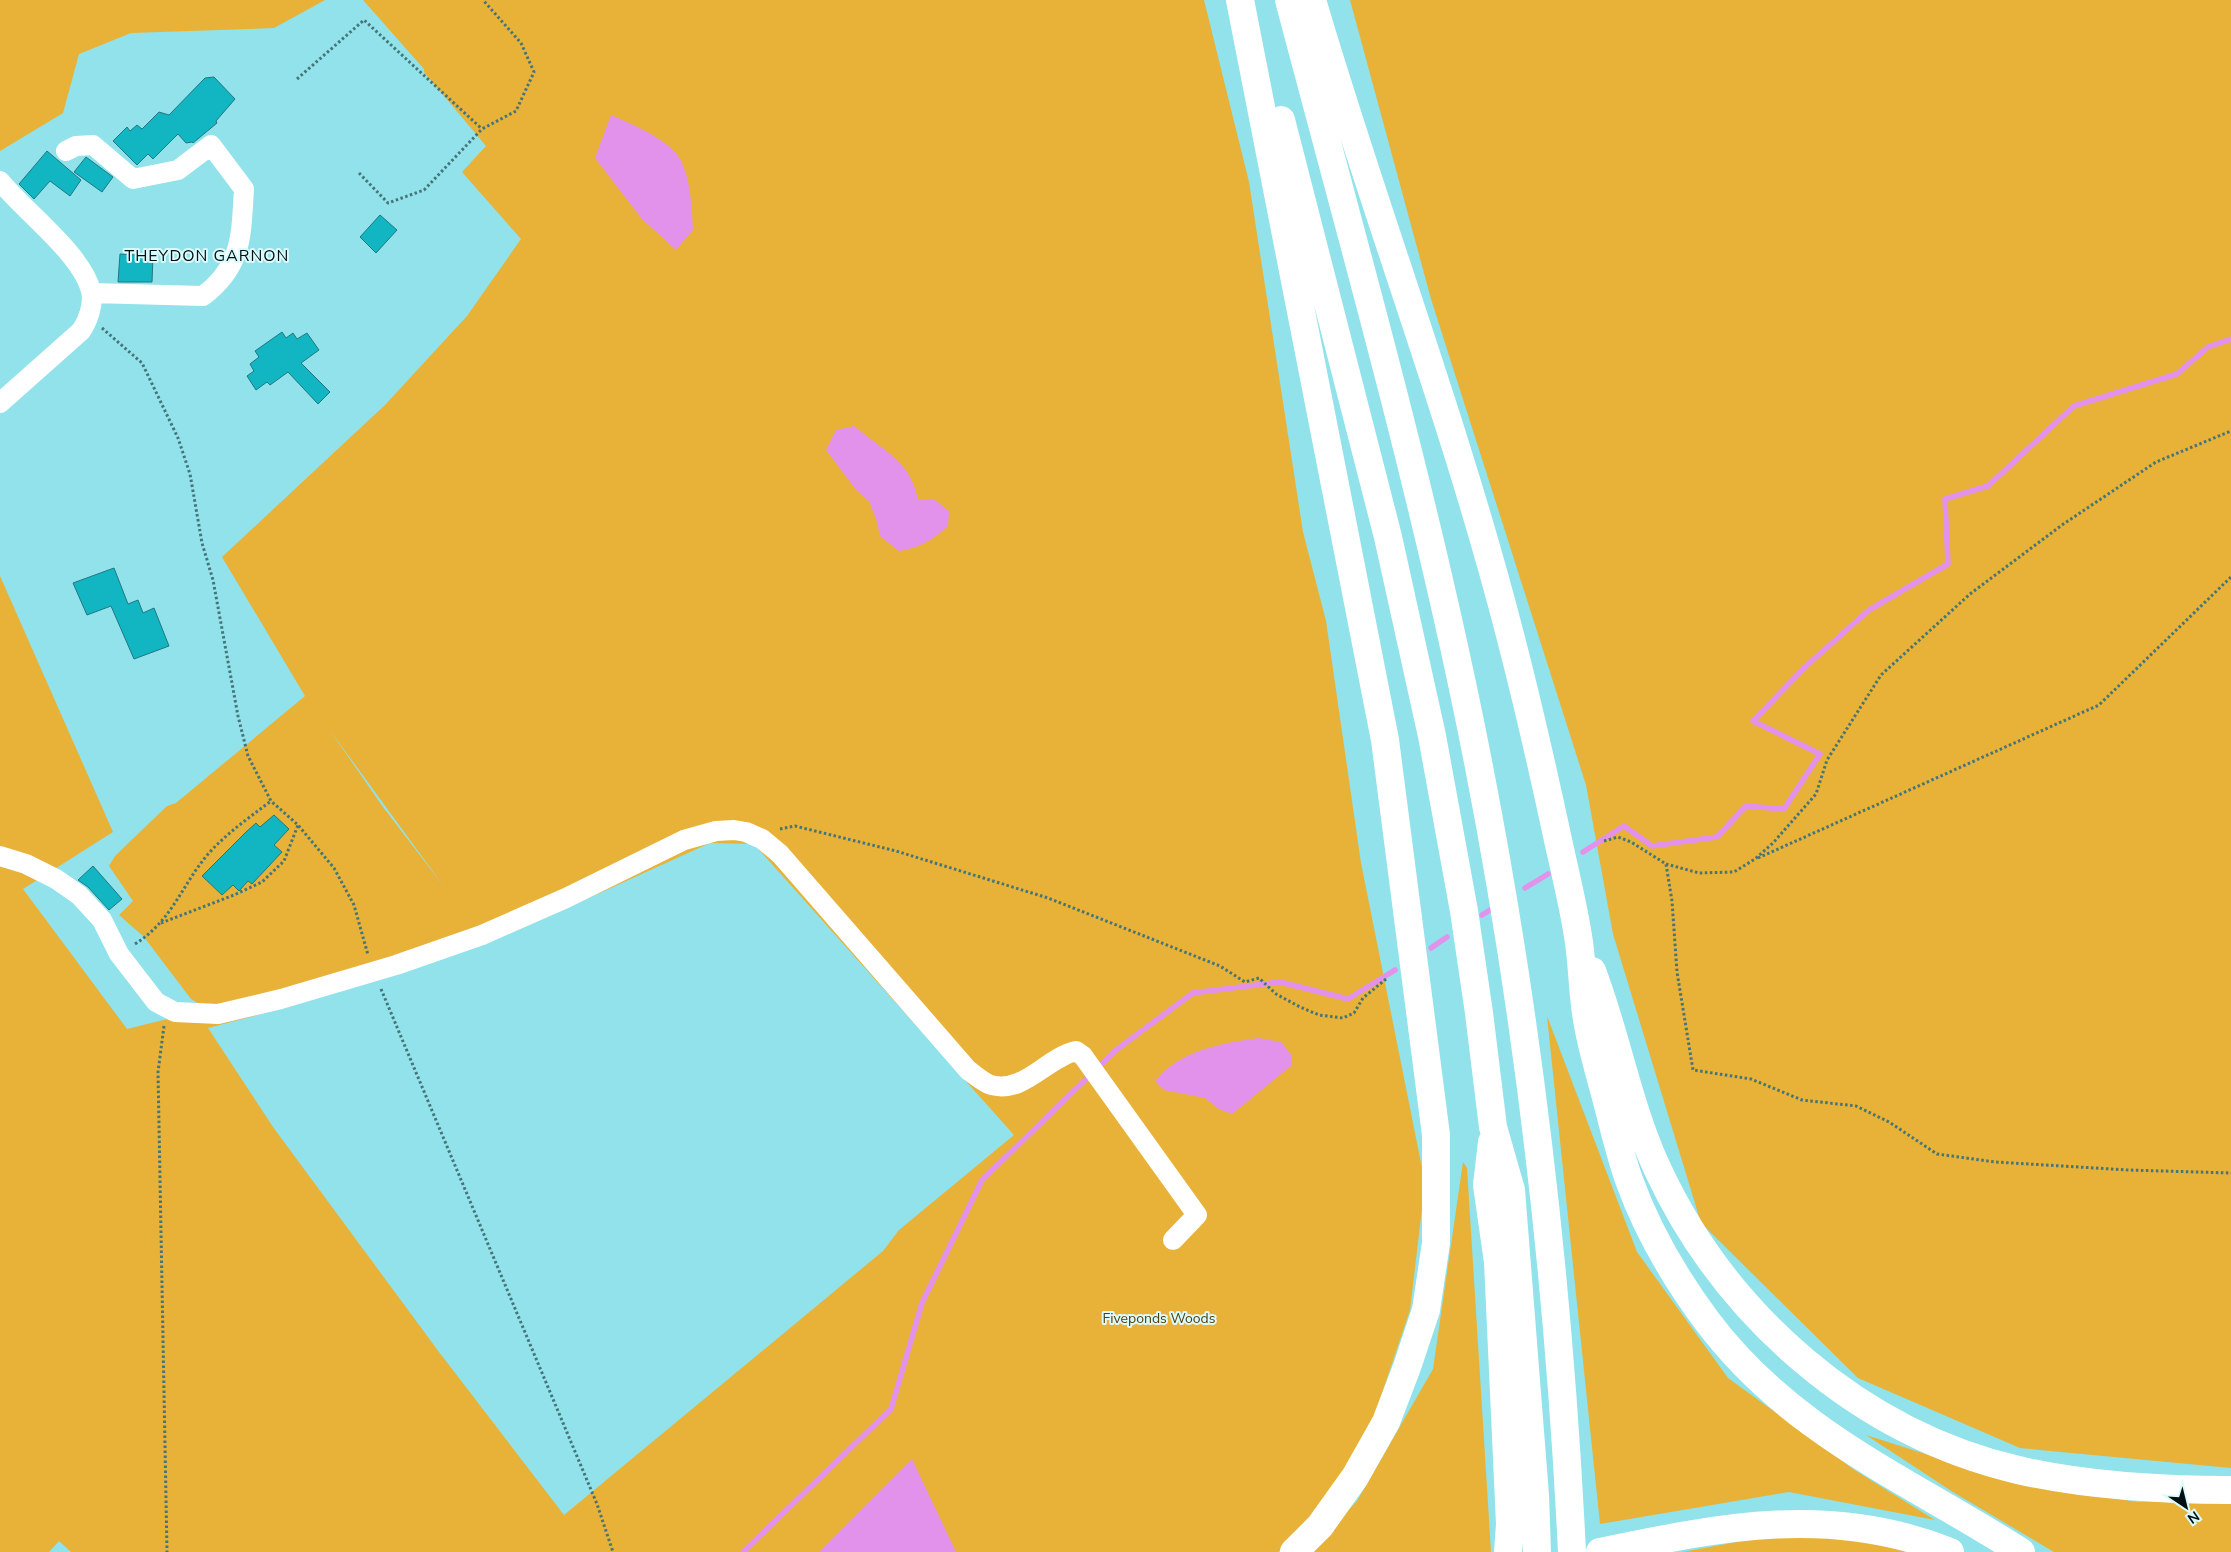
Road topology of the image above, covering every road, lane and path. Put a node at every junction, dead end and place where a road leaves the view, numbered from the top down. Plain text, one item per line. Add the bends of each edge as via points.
1 (483, 0) edge
2 (1240, 0) edge
3 (1249, 0) edge
4 (1289, 0) edge
5 (1312, 0) edge
6 (297, 79) dead end
7 (482, 129) junction
8 (66, 151) dead end
9 (359, 173) dead end
10 (0, 182) edge
11 (92, 293) junction
12 (89, 316) junction
13 (0, 403) edge
14 (2231, 431) edge
15 (2231, 577) edge
16 (271, 800) junction
17 (298, 825) junction
18 (762, 839) junction
19 (1604, 842) dead end
20 (0, 856) edge
21 (1755, 859) junction
22 (1666, 864) junction
23 (161, 923) junction
24 (1579, 937) junction
25 (119, 954) junction
26 (374, 972) junction
27 (1386, 978) dead end
28 (166, 1008) junction
29 (1493, 1127) junction
30 (2231, 1173) edge
31 (1173, 1240) dead end
32 (2231, 1490) edge
33 (167, 1552) edge
34 (613, 1552) edge
35 (1294, 1552) edge
36 (1508, 1552) edge
37 (1537, 1552) edge
38 (1572, 1552) edge
39 (1600, 1552) edge
40 (1950, 1552) edge
41 (2021, 1552) edge

1 - 7 path via 522,43 534,72 516,111
2 - 35 highway via 1385,740 1436,1135 1436,1243 1426,1310 1408,1367 1386,1422 1355,1477 1320,1526
3 - 29 highway via 1363,436 1410,634 1464,911
4 - 38 highway via 1431,541 1493,838 1520,999 1540,1151 1565,1413
5 - 24 highway via 1359,157 1490,563 1531,718
6 - 7 path via 364,20
7 - 9 path via 424,190 396,202 388,203
8 - 11 street via 76,146 93,145 133,179 178,170 211,145 244,189 241,236 232,265 216,286 203,296
10 - 11 street via 70,254 83,271
11 - 12 street
12 - 13 street via 80,331
12 - 16 path via 142,363 178,438 190,474 248,756
14 - 21 path via 2156,462 2062,525 1962,601 1882,675 1827,760 1816,794
15 - 21 path via 2099,705
16 - 17 path
16 - 23 path via 209,853
17 - 23 path via 284,861 262,882
17 - 26 path via 334,868 354,905
18 - 26 street via 734,830 716,831 684,840 566,898 482,934
18 - 27 path via 776,830 795,826 896,851 1048,898 1220,966 1245,982 1259,978 1276,994 1319,1015 1343,1018 1354,1014 1364,998
18 - 31 street via 780,854 968,1070 990,1085 1012,1087 1076,1051 1094,1071 1197,1215
19 - 22 path via 1618,837
20 - 25 street via 26,864 79,895 102,920
21 - 22 path via 1734,872 1700,873
22 - 30 path via 1677,972 1693,1070 1751,1079 1802,1100 1856,1106 1890,1122 1936,1154 2005,1163
23 - 25 path
24 - 32 highway via 1606,1009 1639,1124 1658,1170 1679,1210 1723,1277 1789,1348 1837,1386 1876,1411 1947,1446 1981,1458 2016,1469 2090,1483
24 - 41 highway via 1587,1023 1629,1182 1663,1254 1705,1319 1734,1354 1808,1422 1891,1477
25 - 28 street via 156,1002
26 - 28 street via 218,1014 175,1012
26 - 34 path via 597,1504
28 - 33 path via 158,1072
29 - 36 highway via 1487,1185 1498,1262 1510,1524
29 - 37 highway via 1511,1190
39 - 40 highway via 1751,1526 1812,1523 1887,1531

